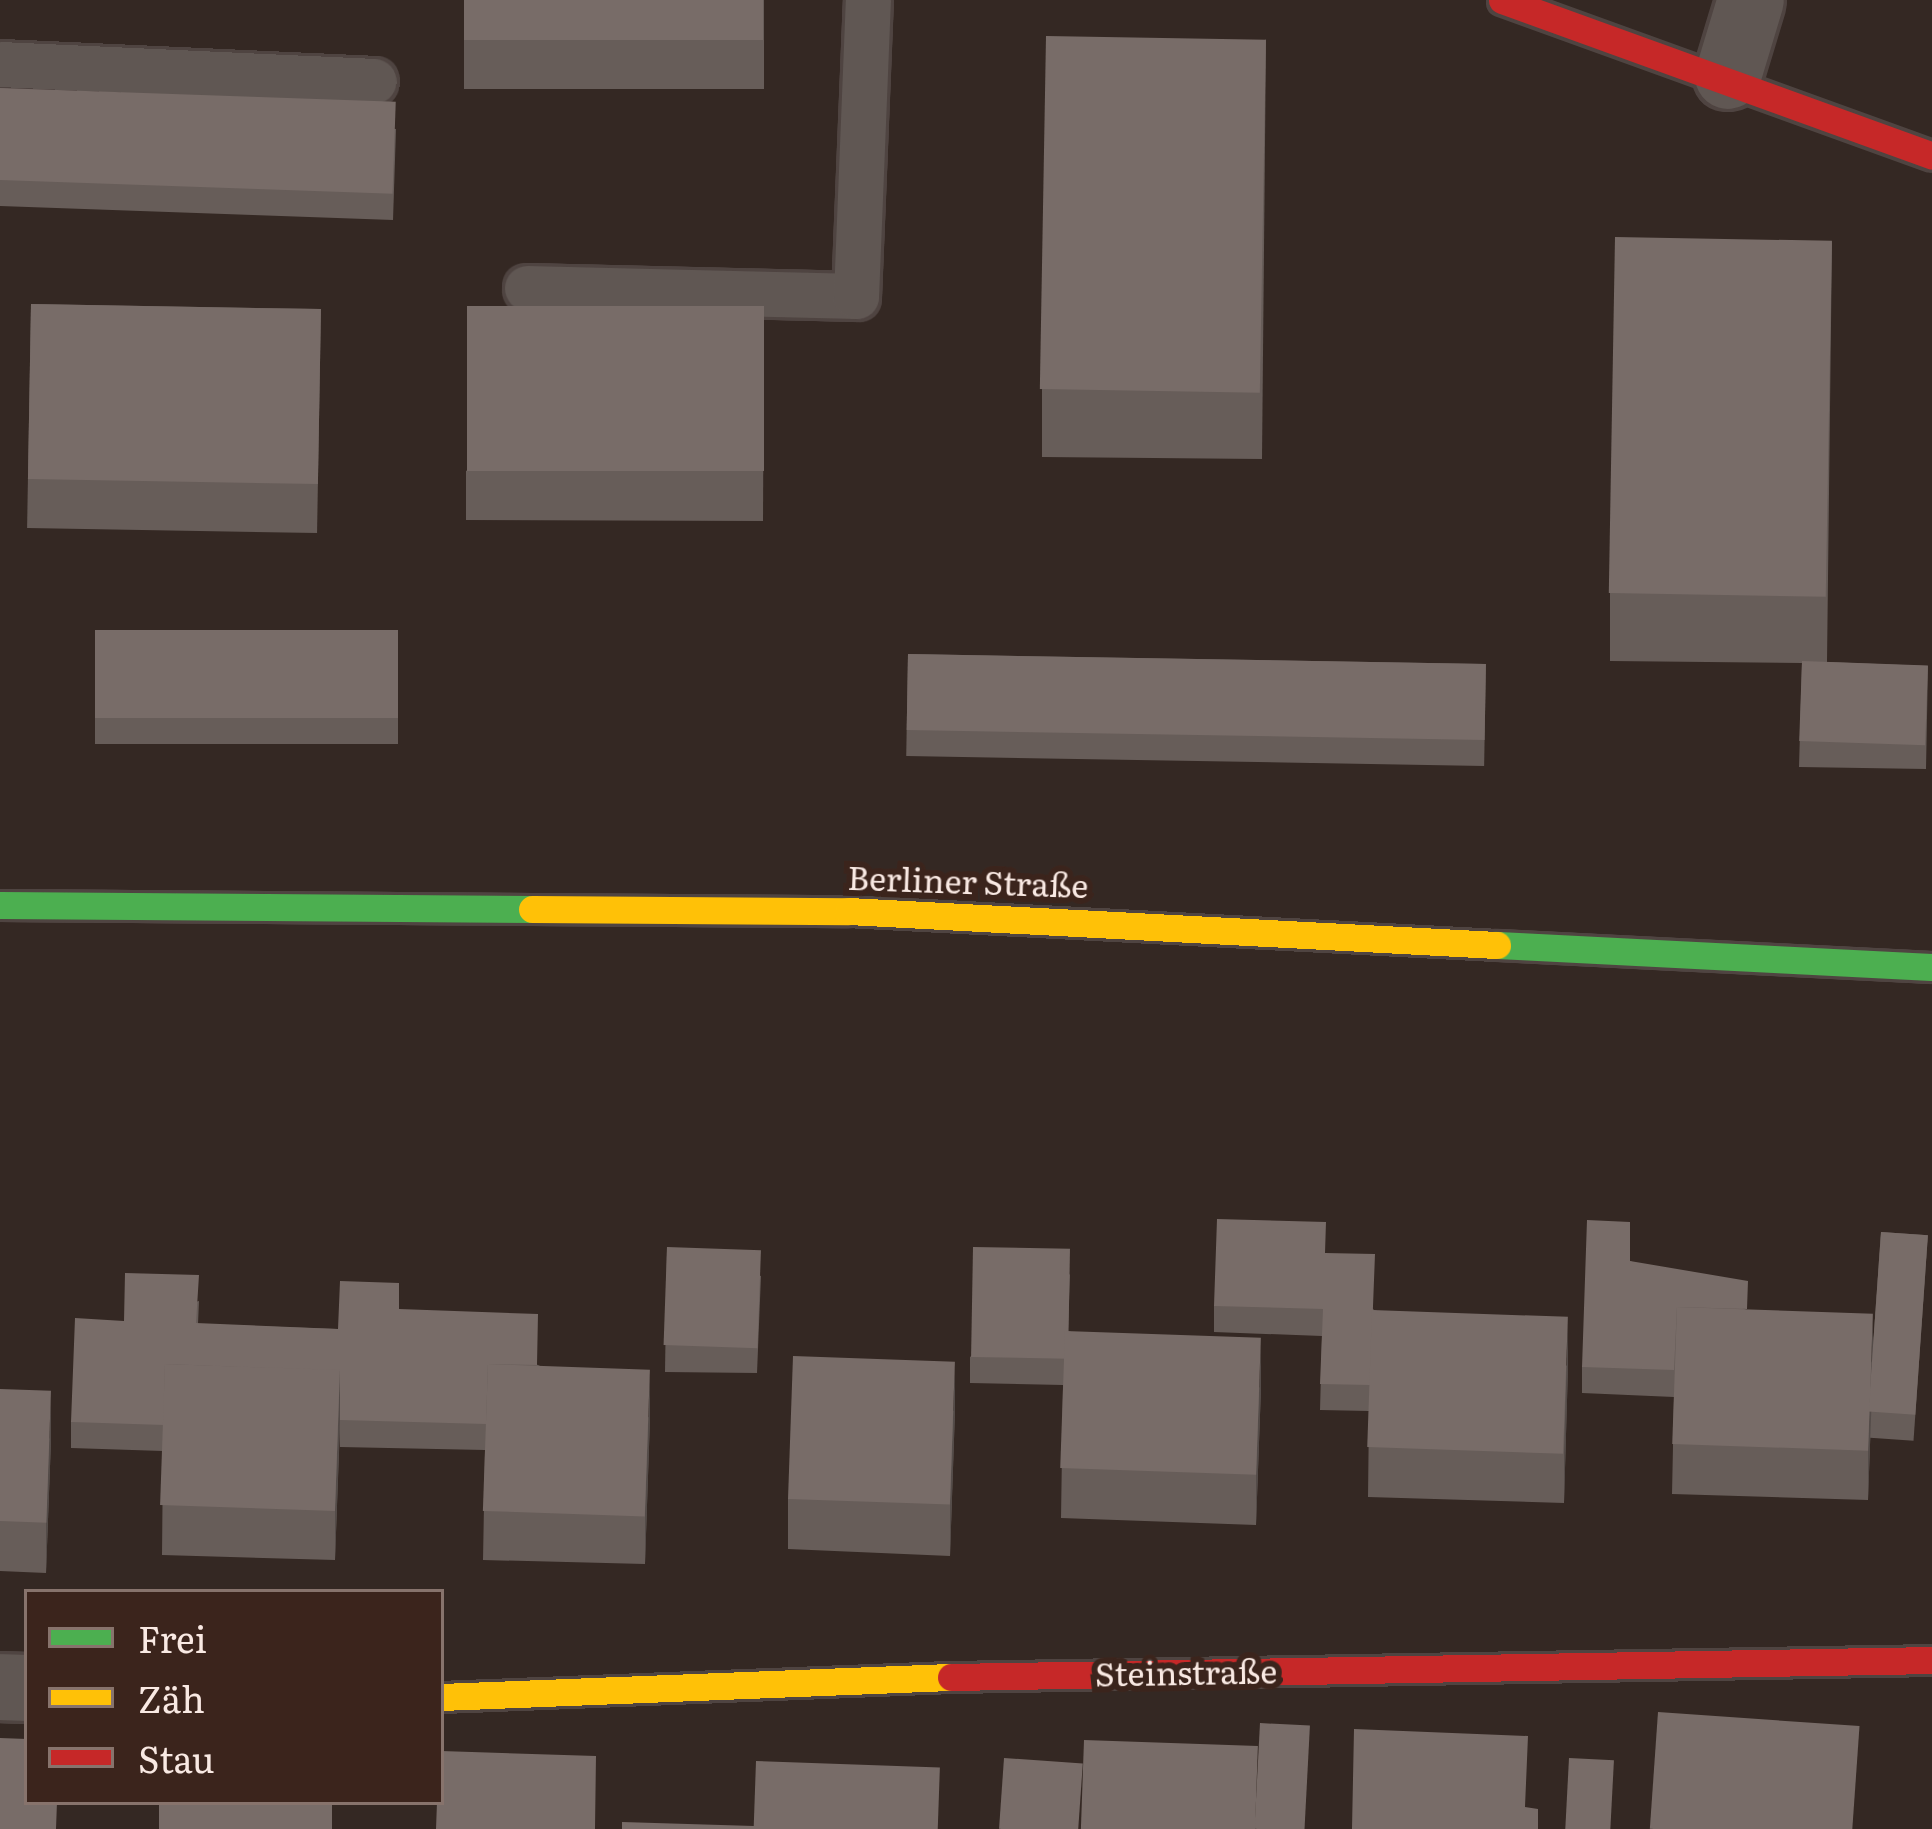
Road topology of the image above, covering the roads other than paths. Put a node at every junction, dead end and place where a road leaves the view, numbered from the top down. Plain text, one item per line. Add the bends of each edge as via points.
1 (868, 0) edge
2 (1502, 0) edge
3 (1751, 0) edge
4 (0, 64) edge
5 (1728, 76) junction
6 (374, 81) dead end
7 (1932, 156) edge
8 (527, 288) dead end
9 (0, 905) edge
10 (1932, 967) edge
11 (1932, 1660) edge
12 (444, 1697) edge

1 - 8 lane via 856,296
2 - 5 street
3 - 5 street
4 - 6 lane
5 - 7 street
9 - 10 street, Berliner Straße via 870,912
11 - 12 street, Steinstraße via 1092,1672

